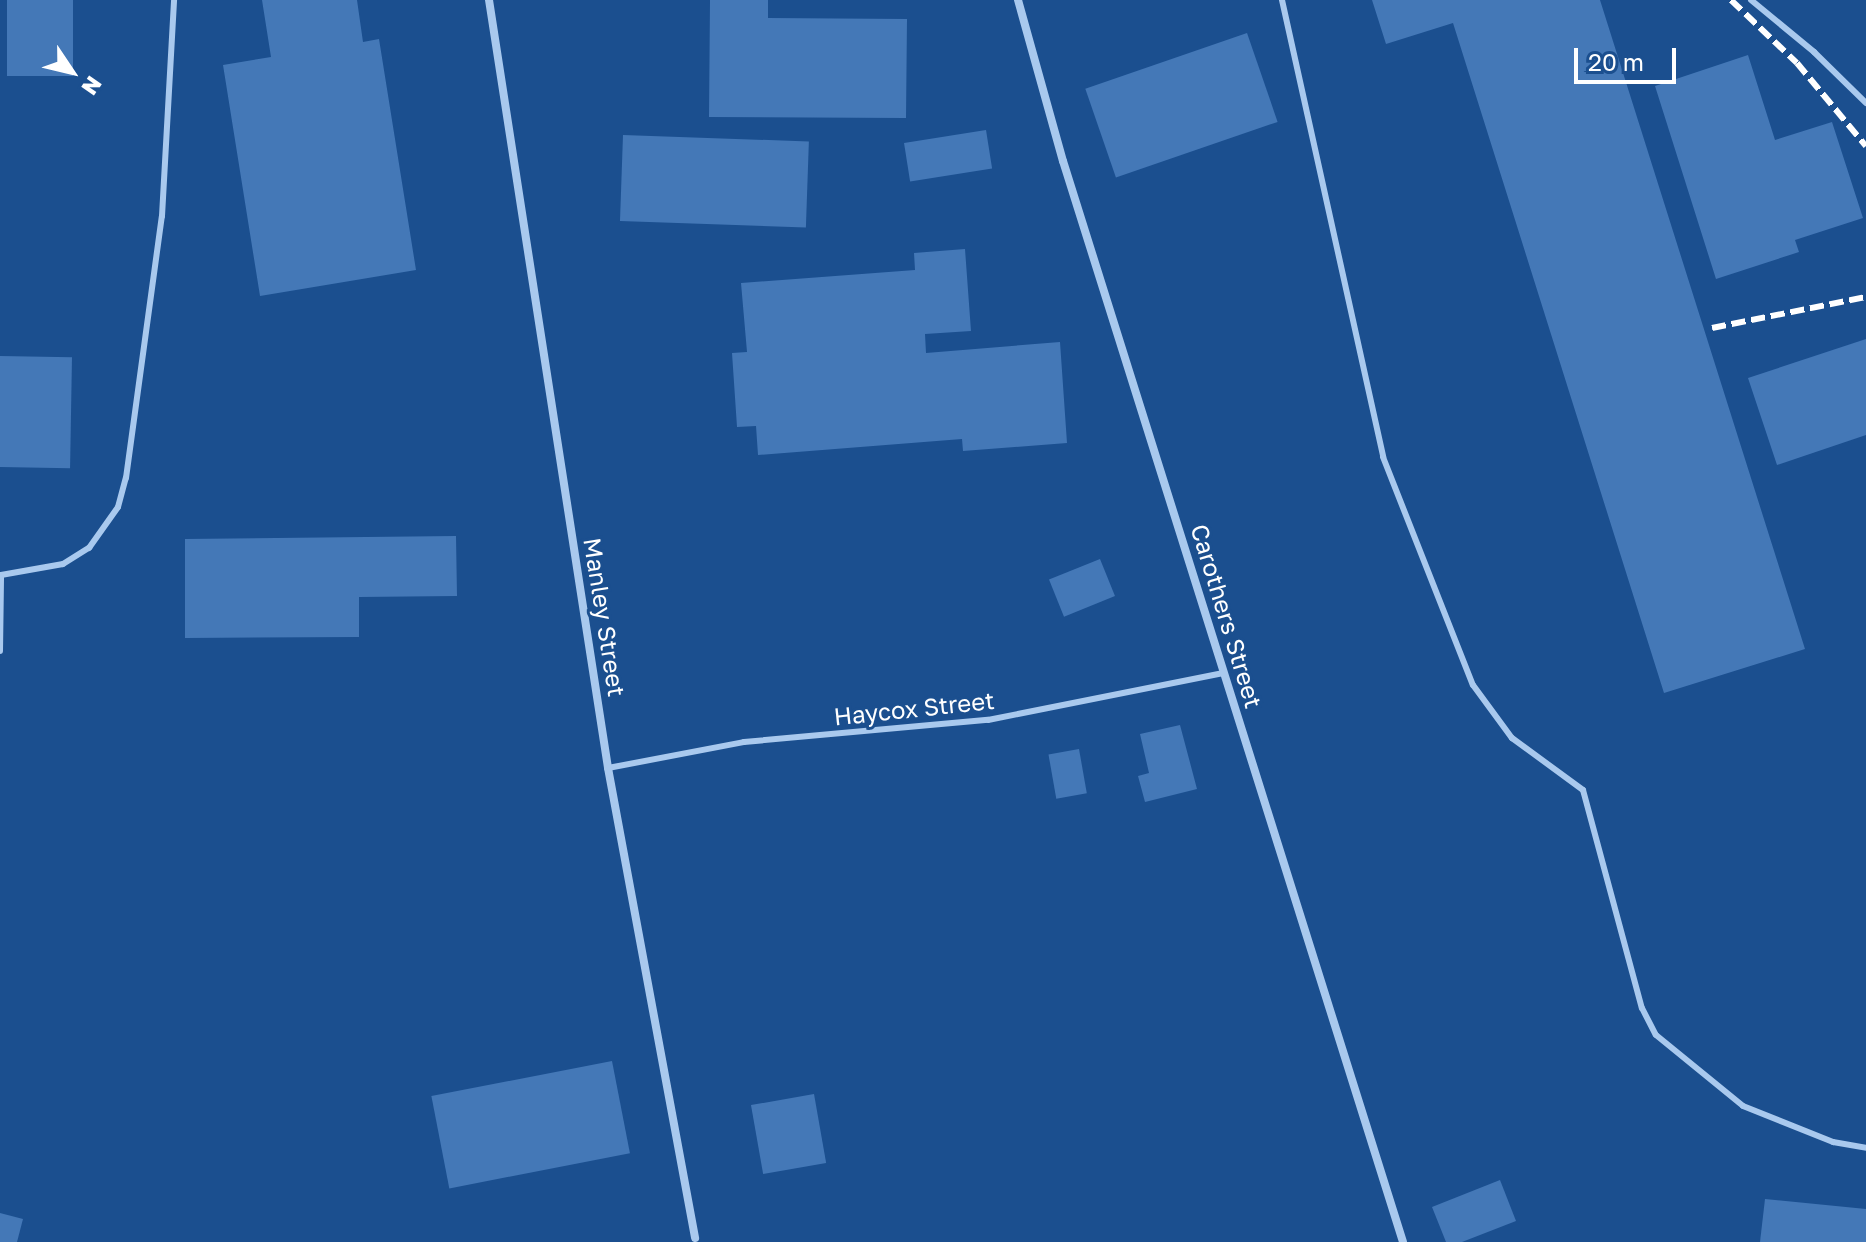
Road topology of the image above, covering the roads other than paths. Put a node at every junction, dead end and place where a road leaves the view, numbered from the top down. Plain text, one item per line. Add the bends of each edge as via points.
1 (174, 0) edge
2 (489, 0) edge
3 (1018, 0) edge
4 (1282, 0) edge
5 (1751, 0) edge
6 (1866, 103) edge
7 (0, 651) edge
8 (1223, 673) junction
9 (608, 768) junction
10 (1866, 1148) edge
11 (695, 1238) dead end
12 (1403, 1242) edge

1 - 7 lane via 162,216 126,478 118,507 89,548 63,564 1,575
2 - 9 street, Manley Street
3 - 8 street, Carothers Street
4 - 10 lane via 1383,457 1473,685 1512,738 1583,790 1642,1008 1656,1035 1743,1106 1833,1142
5 - 6 lane
8 - 9 lane, Haycox Street via 988,720 744,742
8 - 12 street, Carothers Street
9 - 11 street, Manley Street

